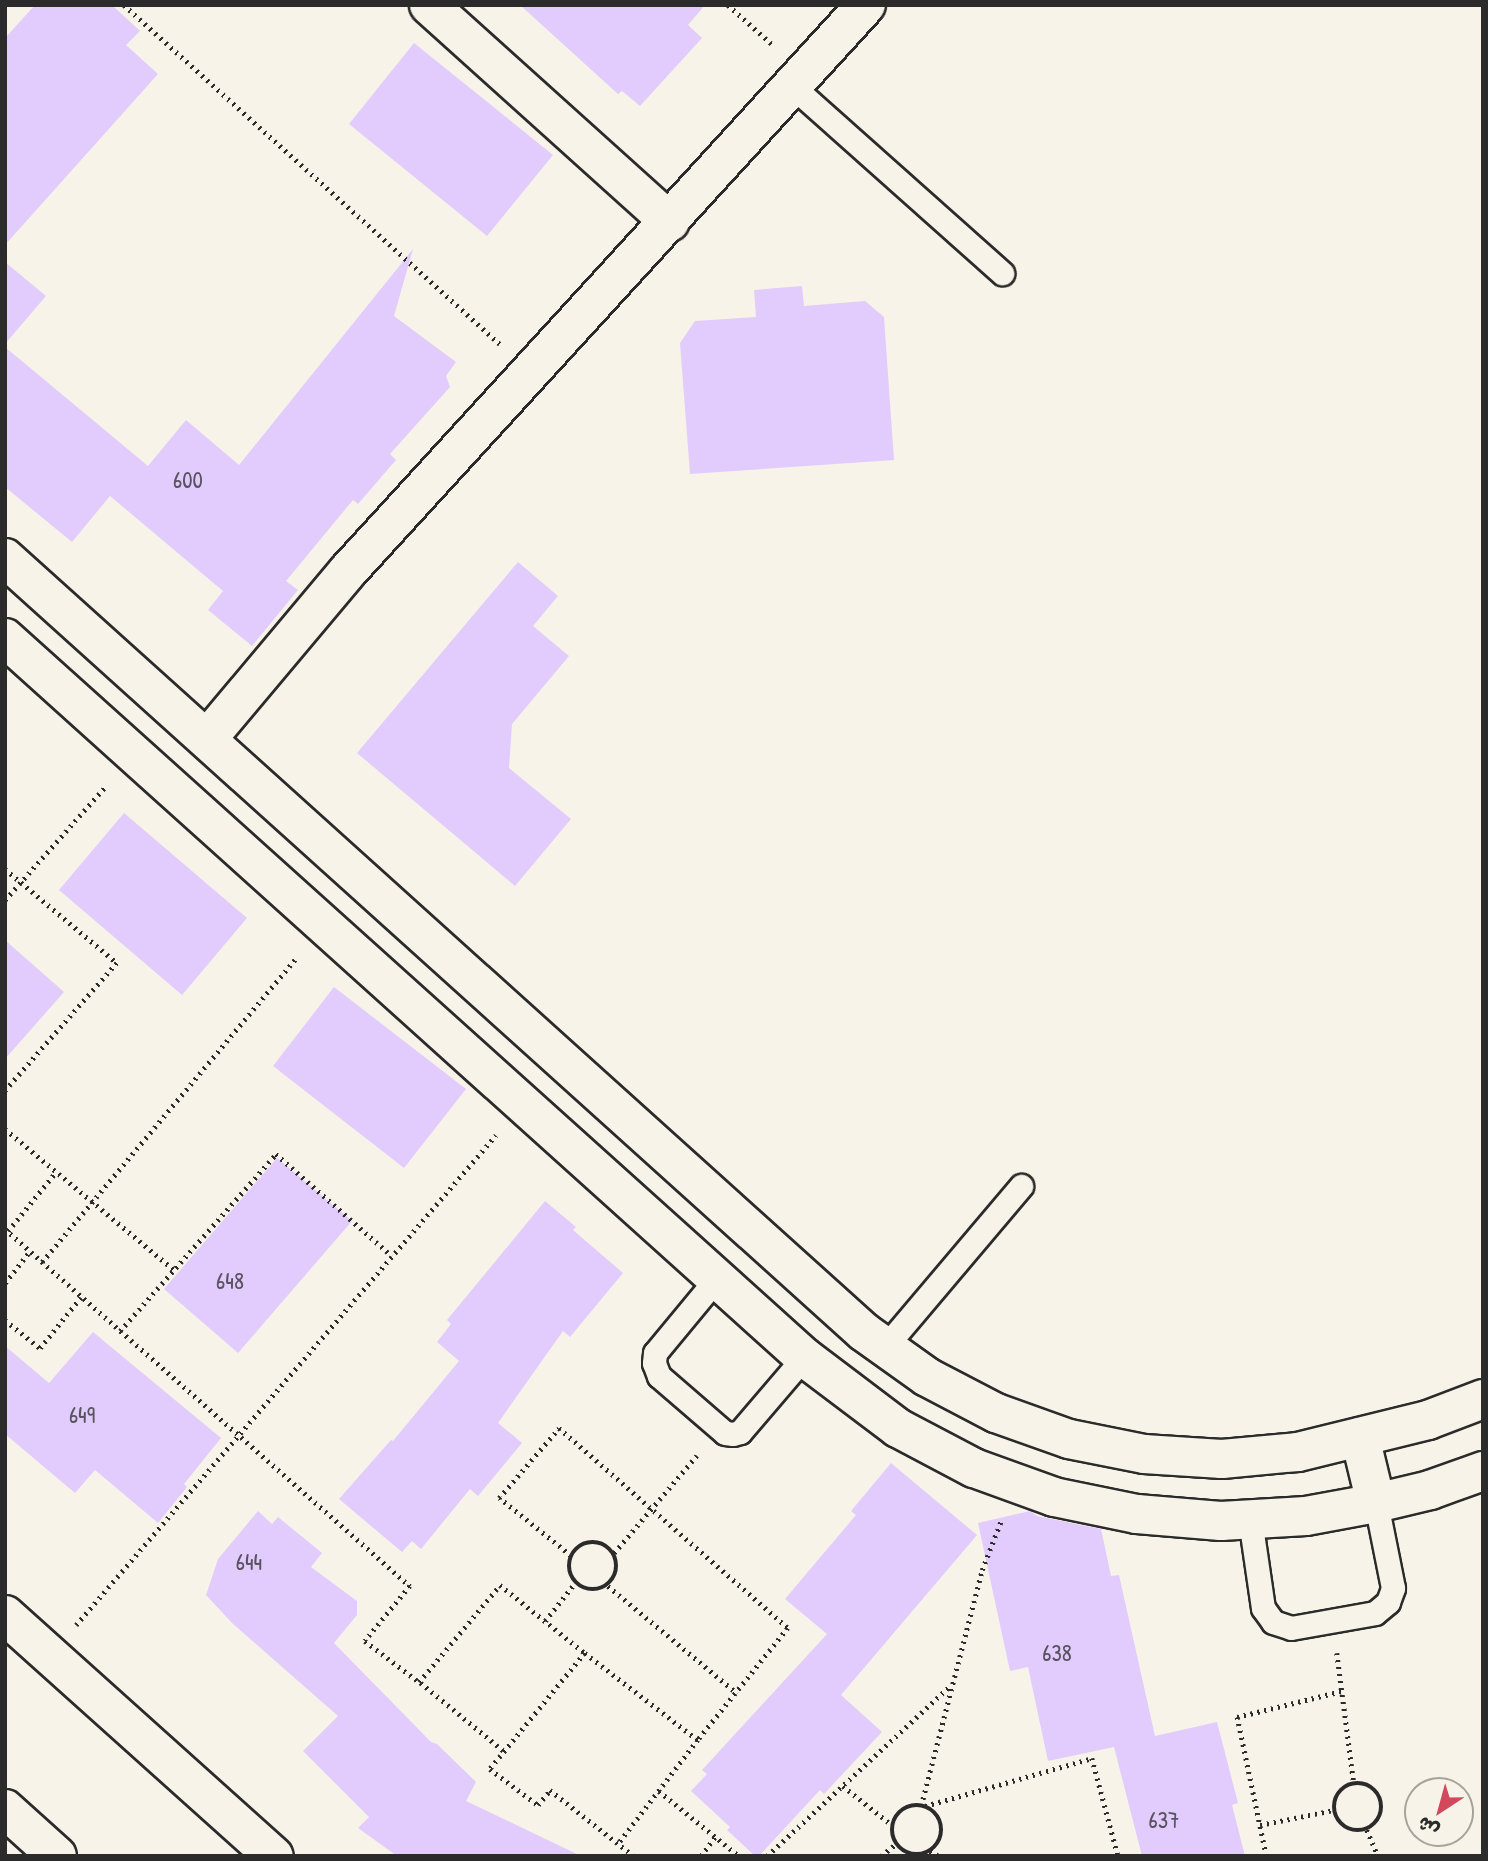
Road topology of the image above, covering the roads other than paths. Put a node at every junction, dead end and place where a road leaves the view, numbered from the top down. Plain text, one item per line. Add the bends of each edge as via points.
1 (429, 5) edge
2 (866, 5) edge
3 (797, 79) junction
4 (670, 222) junction
5 (1002, 273) dead end
6 (5, 558) edge
7 (5, 638) edge
8 (208, 739) junction
9 (1021, 1186) dead end
10 (717, 1278) junction
11 (885, 1347) junction
12 (804, 1357) junction
13 (1483, 1399) edge
14 (1360, 1437) junction
15 (1483, 1471) edge
16 (1376, 1503) junction
17 (1250, 1519) junction
18 (5, 1615) edge
19 (5, 1809) edge
20 (57, 1856) edge
21 (274, 1856) edge

1 - 4 street
2 - 3 street
3 - 4 street
3 - 5 lane
4 - 8 street via 348,571
6 - 8 street
7 - 10 street
8 - 11 street
9 - 11 lane
10 - 12 street
10 - 12 lane via 660,1345 654,1363 659,1376 720,1429 733,1434 740,1432
11 - 14 street via 927,1377 996,1413 1069,1439 1144,1454 1222,1459 1298,1452
12 - 17 street via 898,1428 974,1468 1054,1497 1137,1514
13 - 14 street via 1428,1420
14 - 16 street
15 - 16 street
16 - 17 street via 1306,1516
16 - 17 lane via 1392,1595 1375,1613 1290,1628 1267,1616 1263,1608
18 - 21 street
19 - 20 street

